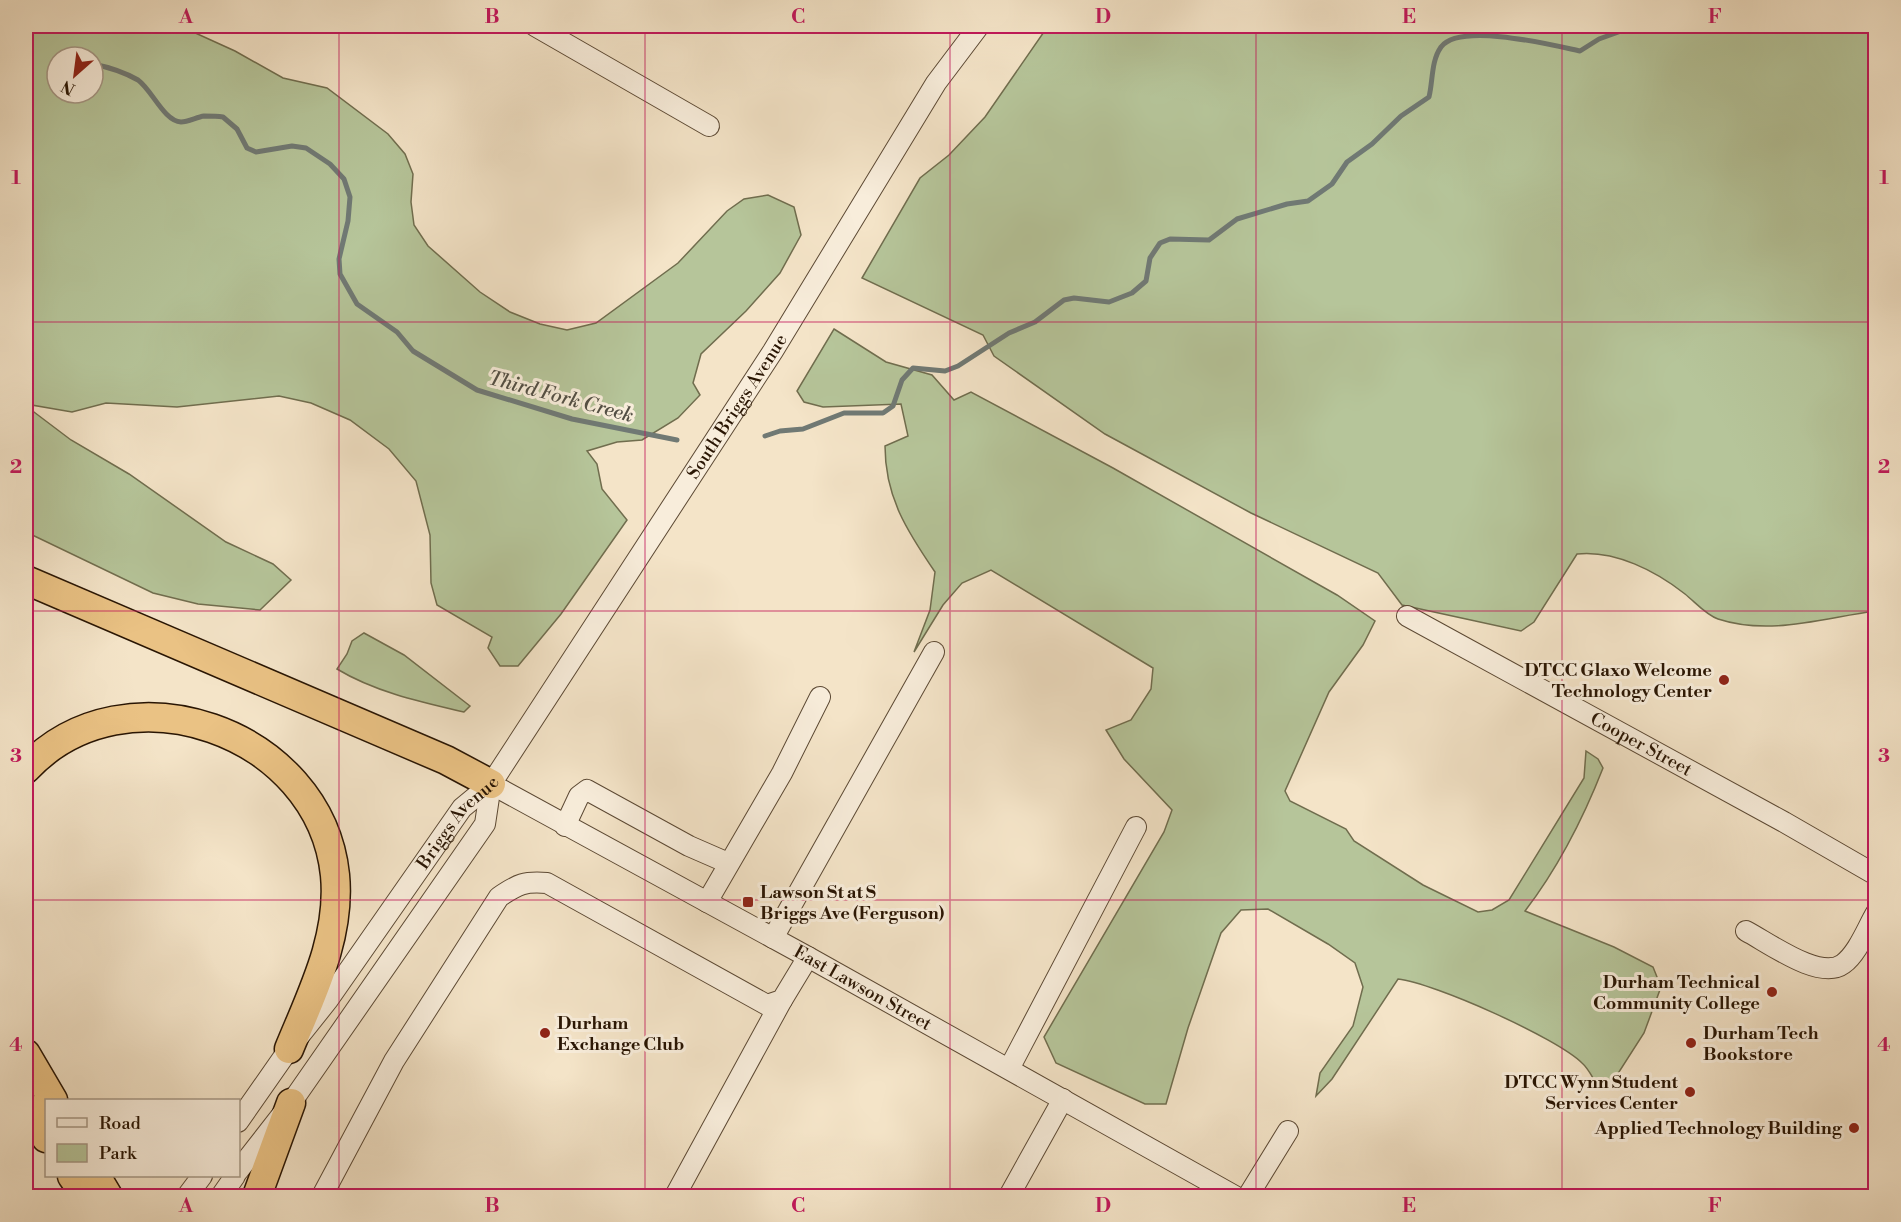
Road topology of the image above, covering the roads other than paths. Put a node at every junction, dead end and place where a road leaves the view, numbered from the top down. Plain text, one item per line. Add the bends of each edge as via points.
1 (535, 26) edge
2 (979, 26) edge
3 (709, 126) dead end
4 (26, 580) edge
5 (1407, 616) dead end
6 (934, 652) dead end
7 (820, 697) dead end
8 (26, 769) edge
9 (491, 784) junction
10 (565, 826) junction
11 (1136, 827) dead end
12 (728, 863) junction
13 (1875, 875) edge
14 (707, 902) junction
15 (1875, 913) edge
16 (1746, 931) dead end
17 (773, 938) junction
18 (808, 957) junction
19 (782, 1000) junction
20 (289, 1049) junction
21 (26, 1054) edge
22 (1009, 1069) junction
23 (52, 1099) edge
24 (1063, 1099) junction
25 (291, 1103) junction
26 (26, 1107) edge
27 (240, 1119) edge
28 (1288, 1131) dead end
29 (45, 1136) edge
30 (240, 1168) edge
31 (73, 1177) edge
32 (97, 1177) edge
33 (201, 1177) edge
34 (234, 1177) edge
35 (86, 1197) edge
36 (108, 1197) edge
37 (187, 1197) edge
38 (220, 1197) edge
39 (257, 1197) edge
40 (322, 1197) edge
41 (675, 1197) edge
42 (1009, 1197) edge
43 (1234, 1197) edge
44 (1248, 1197) edge

1 - 3 street
2 - 9 street, South Briggs Avenue via 936,83 773,351
4 - 9 highway via 446,760
5 - 13 street, Cooper Street
6 - 17 street
7 - 12 street via 782,773
8 - 20 highway via 69,737 90,728 160,718 226,732 263,753 293,780 324,833 335,873 336,894 325,961
9 - 10 street, East Lawson Street
9 - 20 street, Briggs Avenue via 462,808 328,1000
9 - 25 street, Briggs Avenue via 485,824
10 - 12 street via 579,796 587,790
10 - 14 street, East Lawson Street
11 - 22 street
12 - 14 street
14 - 17 street, East Lawson Street
15 - 16 street via 1850,957 1834,969 1815,969
17 - 18 street, East Lawson Street
18 - 19 street
18 - 22 street, East Lawson Street
19 - 40 street via 767,1005 752,999 547,883 527,882 499,897 394,1061
19 - 41 street
20 - 27 street, Briggs Avenue
21 - 23 highway
22 - 24 street, East Lawson Street
24 - 42 street
24 - 43 street, East Lawson Street
25 - 30 street, Briggs Avenue
25 - 39 highway
26 - 29 highway
28 - 44 street
31 - 35 highway
32 - 36 highway
33 - 37 street
34 - 38 street

